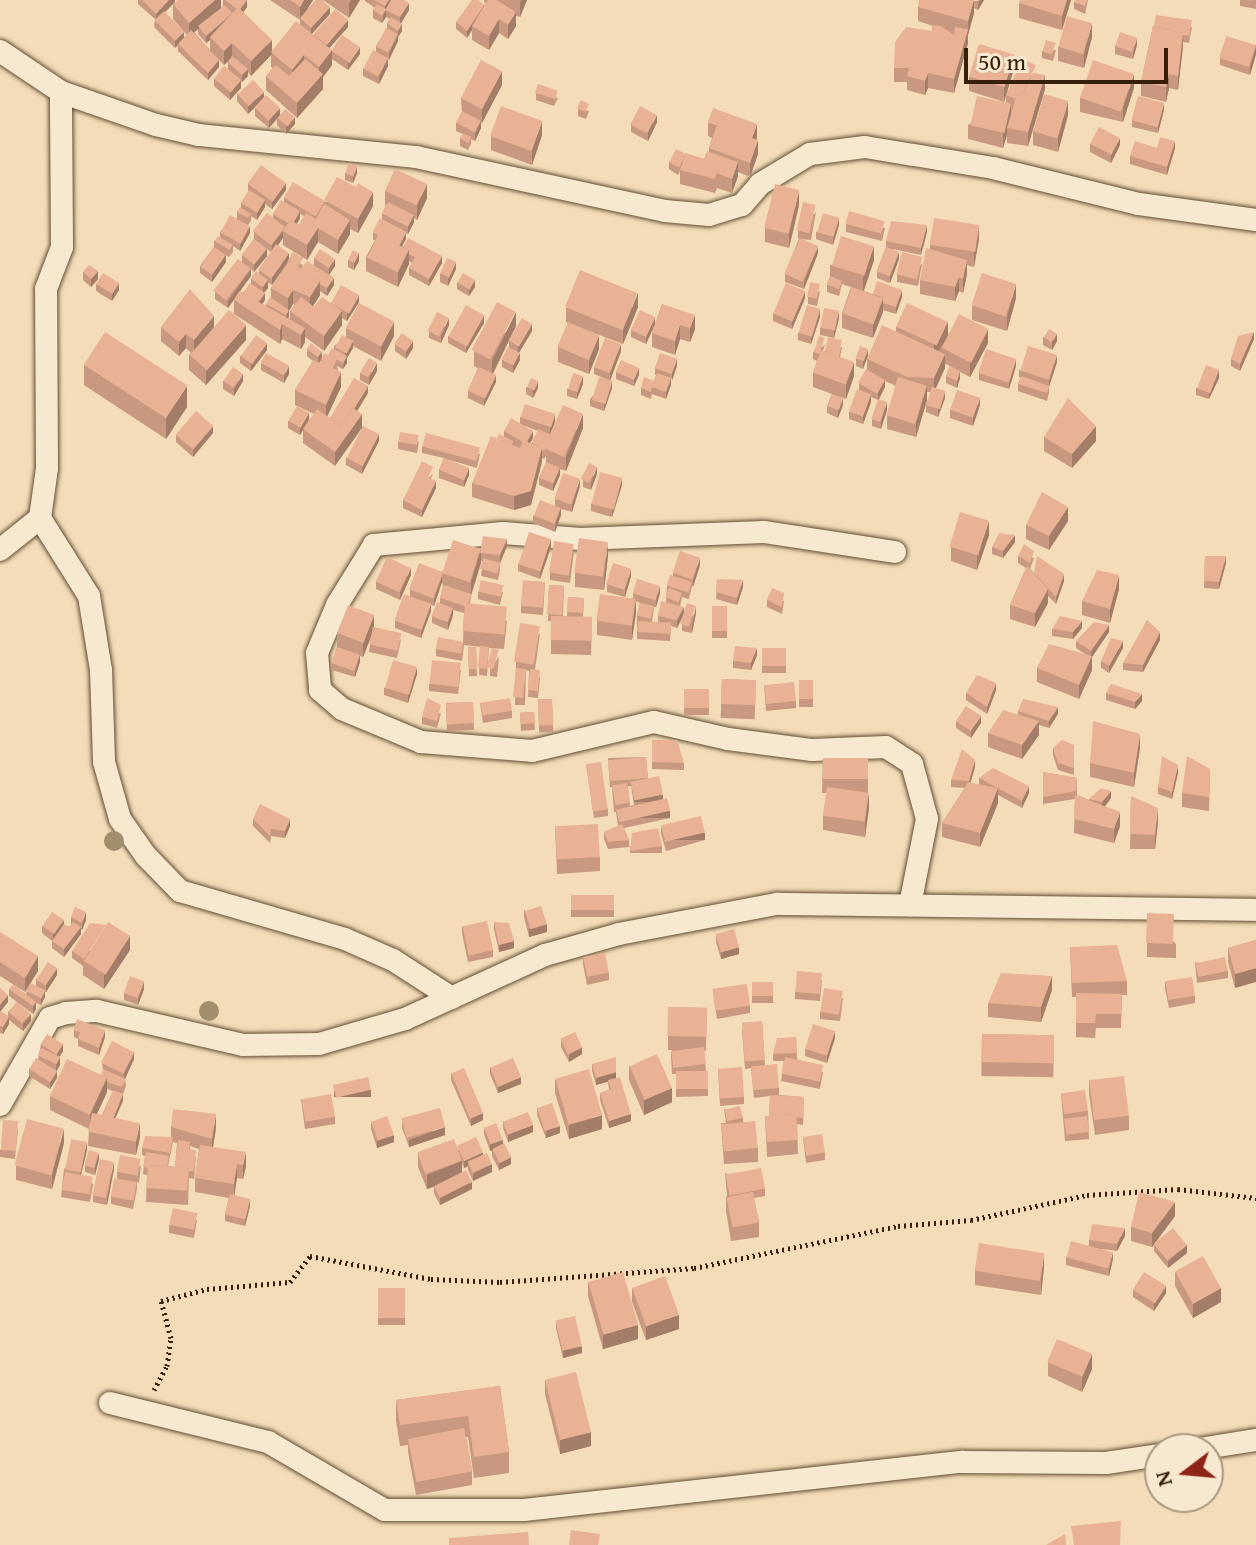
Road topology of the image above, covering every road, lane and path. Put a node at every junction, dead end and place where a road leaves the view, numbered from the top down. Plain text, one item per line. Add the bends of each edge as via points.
1 (0, 51) edge
2 (61, 92) junction
3 (1256, 220) edge
4 (40, 518) junction
5 (0, 550) edge
6 (895, 552) dead end
7 (910, 905) junction
8 (1256, 910) edge
9 (452, 998) junction
10 (0, 1105) edge
11 (1256, 1198) edge
12 (110, 1403) dead end
13 (143, 1411) junction
14 (1256, 1440) edge
15 (1224, 1445) edge
16 (1144, 1457) edge

1 - 2 street
2 - 3 street via 199,135 416,157 665,211 709,215 742,205 760,184 810,154 865,147 993,168 1139,204
2 - 4 street via 62,247 46,289 47,468
4 - 5 street
4 - 9 street via 89,596 101,670 104,762 120,819 146,856 180,891 345,939 393,960
6 - 7 street via 764,532 580,539 503,533 374,545 337,605 317,653 320,690 342,709 421,742 532,751 654,722 812,750 886,747 912,764 927,819
7 - 8 street
7 - 9 street via 777,904 619,934 545,955
9 - 10 street via 405,1019 319,1044 243,1045 97,1011 66,1013 50,1018
11 - 13 path via 1178,1189 1087,1195 971,1220 898,1226 694,1268 500,1282 431,1279 310,1256 290,1282 207,1289 161,1301 171,1338 167,1366
12 - 13 street
13 - 16 street via 268,1442 385,1510 524,1510 962,1462 1106,1463
14 - 15 street

